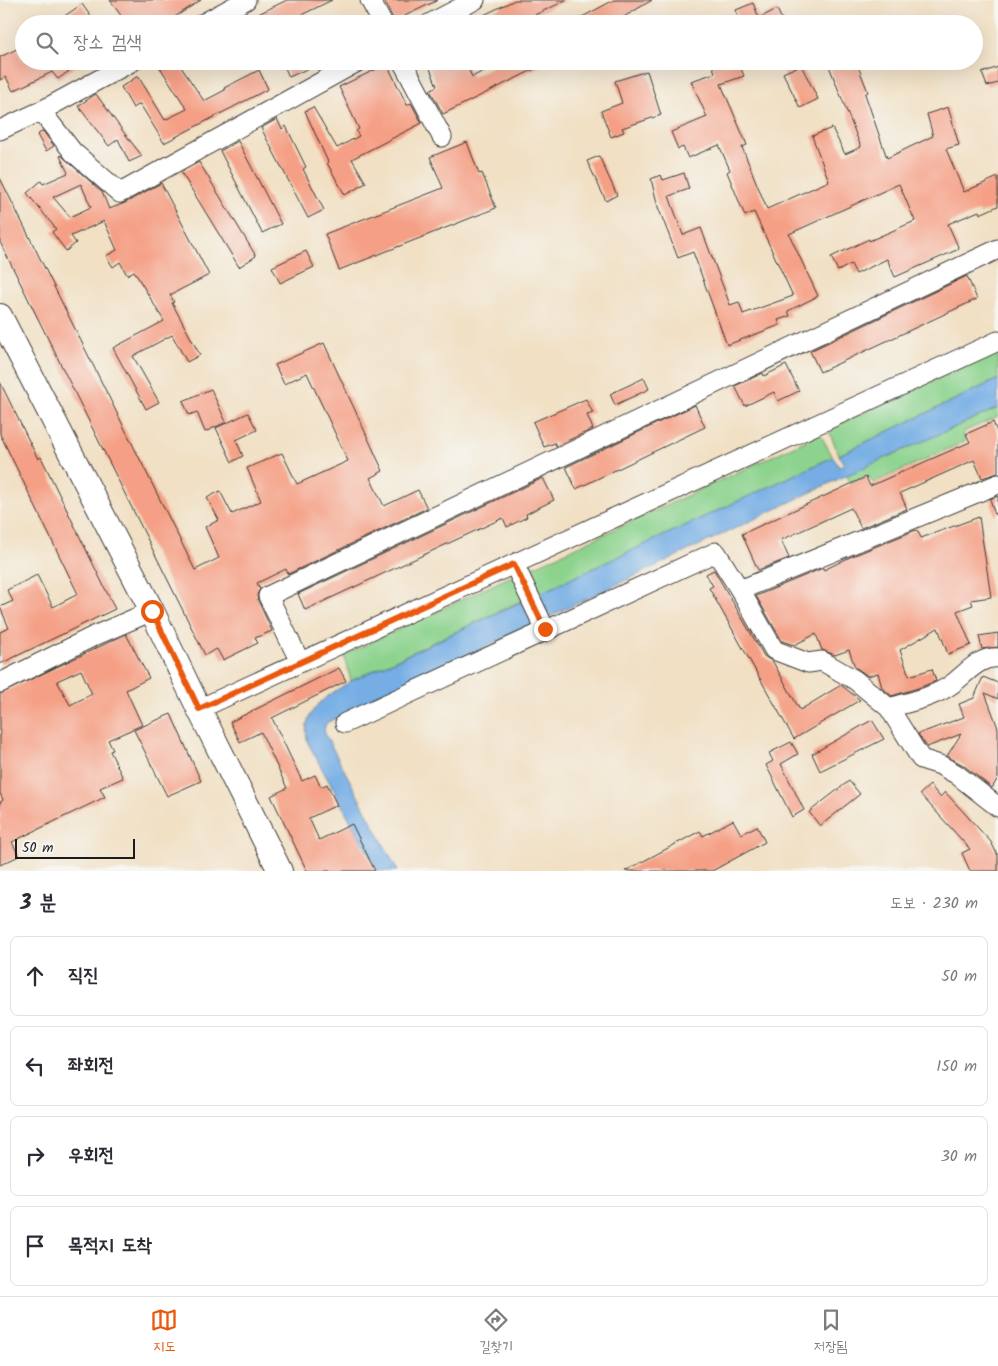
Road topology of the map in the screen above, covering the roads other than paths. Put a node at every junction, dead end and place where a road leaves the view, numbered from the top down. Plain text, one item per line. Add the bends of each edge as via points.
1 (246, 0) edge
2 (370, 0) edge
3 (475, 0) edge
4 (218, 15) edge
5 (378, 15) edge
6 (446, 15) edge
7 (116, 70) edge
8 (343, 70) edge
9 (407, 70) edge
10 (41, 111) junction
11 (0, 130) edge
12 (442, 137) dead end
13 (998, 249) edge
14 (0, 316) edge
15 (998, 341) edge
16 (998, 484) edge
17 (514, 564) junction
18 (740, 590) junction
19 (152, 611) junction
20 (545, 629) junction
21 (998, 658) edge
22 (300, 662) junction
23 (0, 683) edge
24 (889, 708) junction
25 (199, 709) junction
26 (345, 723) dead end
27 (998, 807) edge
28 (280, 871) edge

1 - 4 street
2 - 5 street
3 - 6 street
7 - 10 street
8 - 10 street via 120,193 73,152
9 - 12 street
10 - 11 street
13 - 22 street via 268,596
14 - 19 street
15 - 17 street
16 - 18 street
17 - 20 street
17 - 22 street
18 - 20 street via 716,552
18 - 24 street via 774,650 808,663 822,661 855,680
19 - 23 street
19 - 25 street
20 - 26 street
21 - 24 street via 988,657 950,686 935,693
22 - 25 street
24 - 27 street via 921,759 956,774
25 - 28 street

